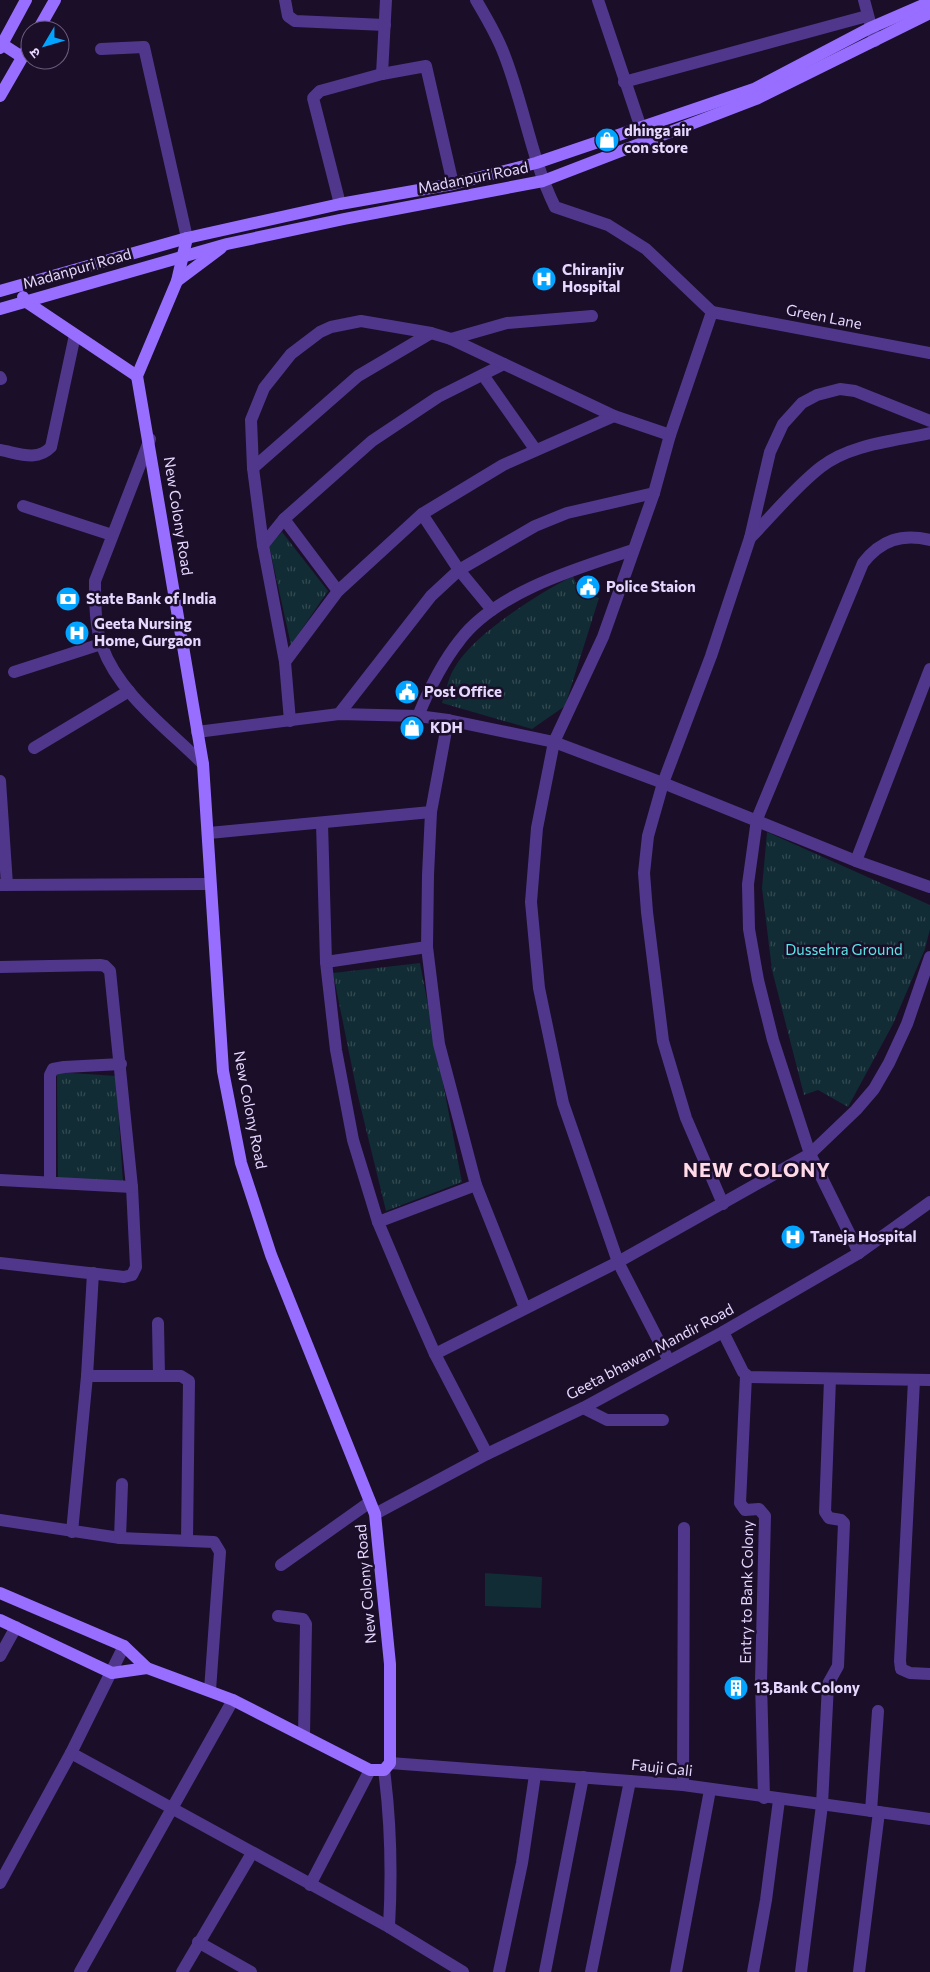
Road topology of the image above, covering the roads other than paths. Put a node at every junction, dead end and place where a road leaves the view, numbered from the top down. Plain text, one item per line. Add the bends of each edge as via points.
1 (26, 0) edge
2 (55, 0) edge
3 (286, 0) edge
4 (386, 0) edge
5 (476, 0) edge
6 (598, 0) edge
7 (864, 0) edge
8 (930, 2) edge
9 (930, 13) edge
10 (44, 20) edge
11 (868, 22) junction
12 (385, 25) junction
13 (874, 41) junction
14 (1, 46) edge
15 (101, 49) dead end
16 (20, 56) edge
17 (20, 61) edge
18 (382, 74) junction
19 (624, 82) junction
20 (0, 96) edge
21 (640, 129) junction
22 (646, 144) junction
23 (536, 163) junction
24 (543, 181) junction
25 (454, 184) junction
26 (340, 204) junction
27 (187, 238) junction
28 (227, 244) junction
29 (182, 256) junction
30 (177, 281) junction
31 (17, 286) junction
32 (0, 291) edge
33 (25, 301) junction
34 (0, 309) edge
35 (712, 312) junction
36 (592, 316) dead end
37 (431, 333) junction
38 (75, 335) junction
39 (451, 339) junction
40 (930, 353) edge
41 (504, 364) junction
42 (482, 375) junction
43 (137, 376) junction
44 (614, 416) junction
45 (930, 421) edge
46 (930, 433) edge
47 (670, 435) junction
48 (150, 439) junction
49 (536, 449) junction
50 (0, 450) edge
51 (254, 468) junction
52 (654, 493) junction
53 (23, 506) dead end
54 (422, 514) junction
55 (284, 519) junction
56 (112, 534) junction
57 (750, 538) junction
58 (930, 540) edge
59 (263, 544) junction
60 (633, 550) junction
61 (458, 570) junction
62 (338, 591) junction
63 (492, 610) junction
64 (101, 644) junction
65 (285, 662) junction
66 (930, 669) edge
67 (14, 672) dead end
68 (128, 691) junction
69 (339, 714) junction
70 (418, 716) junction
71 (448, 720) junction
72 (290, 721) junction
73 (197, 732) junction
74 (554, 742) junction
75 (34, 748) dead end
76 (203, 764) junction
77 (0, 782) edge
78 (663, 782) junction
79 (432, 812) junction
80 (757, 819) junction
81 (322, 823) junction
82 (209, 833) junction
83 (856, 860) junction
84 (210, 884) junction
85 (4, 885) edge
86 (930, 887) edge
87 (427, 947) junction
88 (930, 957) edge
89 (326, 962) junction
90 (0, 967) edge
91 (122, 1064) junction
92 (810, 1154) junction
93 (0, 1180) edge
94 (50, 1181) junction
95 (476, 1185) junction
96 (132, 1187) junction
97 (930, 1202) edge
98 (723, 1204) junction
99 (378, 1222) junction
100 (859, 1253) junction
101 (618, 1262) junction
102 (0, 1263) edge
103 (93, 1273) junction
104 (525, 1308) junction
105 (158, 1323) dead end
106 (723, 1332) junction
107 (435, 1354) junction
108 (669, 1360) junction
109 (87, 1376) junction
110 (159, 1376) junction
111 (746, 1376) junction
112 (830, 1379) junction
113 (914, 1380) junction
114 (930, 1380) edge
115 (582, 1408) junction
116 (663, 1420) dead end
117 (487, 1454) junction
118 (122, 1484) dead end
119 (370, 1502) junction
120 (375, 1514) junction
121 (0, 1520) edge
122 (684, 1528) dead end
123 (72, 1532) junction
124 (120, 1538) junction
125 (187, 1540) junction
126 (281, 1564) dead end
127 (0, 1594) edge
128 (278, 1616) dead end
129 (0, 1620) edge
130 (16, 1627) junction
131 (124, 1646) junction
132 (0, 1656) edge
133 (147, 1668) junction
134 (112, 1673) junction
135 (930, 1674) edge
136 (210, 1690) junction
137 (233, 1700) junction
138 (878, 1711) dead end
139 (304, 1735) junction
140 (71, 1753) junction
141 (387, 1766) junction
142 (370, 1770) junction
143 (535, 1776) junction
144 (583, 1777) junction
145 (630, 1781) junction
146 (684, 1785) junction
147 (710, 1790) junction
148 (764, 1798) junction
149 (779, 1800) junction
150 (822, 1805) junction
151 (173, 1807) junction
152 (875, 1811) junction
153 (930, 1819) edge
154 (252, 1853) junction
155 (0, 1883) edge
156 (310, 1885) junction
157 (389, 1927) junction
158 (198, 1942) junction
159 (442, 1967) edge
160 (80, 1972) edge
161 (182, 1972) edge
162 (251, 1972) edge
163 (463, 1972) edge
164 (498, 1972) edge
165 (545, 1972) edge
166 (592, 1972) edge
167 (676, 1972) edge
168 (753, 1972) edge
169 (801, 1972) edge
170 (859, 1972) edge

1 - 14 street
2 - 10 street
3 - 12 street via 288,16 295,21
4 - 12 street
5 - 23 street via 504,55
6 - 19 street
7 - 11 street
8 - 11 street, Madanpuri Road
9 - 13 street, Madanpuri Road
11 - 13 street
11 - 19 street
11 - 21 street, Madanpuri Road via 754,89
12 - 18 street
13 - 22 street, Madanpuri Road via 756,99
14 - 16 street
15 - 27 street via 144,47
17 - 20 street
18 - 25 street via 426,66
18 - 26 street via 320,91 313,98
19 - 21 street
21 - 22 street
21 - 23 street, Madanpuri Road
22 - 24 street, Madanpuri Road
23 - 24 street
23 - 25 street, Madanpuri Road
24 - 28 street, Madanpuri Road
24 - 35 street via 555,207 608,225 638,244
25 - 26 street, Madanpuri Road
26 - 27 street, Madanpuri Road
27 - 29 street
27 - 31 street, Madanpuri Road
28 - 29 street, Madanpuri Road
28 - 30 street
29 - 30 street
29 - 33 street, Madanpuri Road
30 - 43 street
31 - 32 street, Madanpuri Road
31 - 33 street
33 - 34 street, Madanpuri Road
33 - 38 street
35 - 40 street, Green Lane
35 - 47 street
36 - 39 street via 507,323
37 - 39 street
37 - 51 street via 358,376
37 - 51 street via 361,321 331,327 298,348 264,388 257,403 251,420
38 - 43 street
38 - 50 street via 51,447 40,456
39 - 41 street
41 - 42 street
41 - 44 street
42 - 49 street
42 - 55 street via 438,397 372,441
43 - 48 street, New Colony Road
44 - 47 street
44 - 49 street
45 - 57 street via 855,390 825,393 802,403 783,424 770,452
46 - 57 street via 856,450 836,458 821,467
47 - 52 street
48 - 56 street
48 - 73 street, New Colony Road
49 - 54 street via 504,464
51 - 59 street
52 - 60 street
52 - 61 street via 567,513 535,526
53 - 56 street
54 - 61 street
54 - 62 street
55 - 59 street
55 - 62 street
56 - 64 street via 96,581 94,605
57 - 78 street via 711,656
58 - 80 street via 904,536 873,550 863,563
59 - 65 street
60 - 63 street via 545,580
60 - 74 street via 603,636
61 - 63 street
61 - 69 street via 431,596
62 - 65 street
63 - 70 street via 461,638 435,675
64 - 67 street
64 - 68 street
65 - 72 street
66 - 83 street
68 - 75 street
68 - 76 street
69 - 70 street
69 - 72 street
70 - 71 street
71 - 74 street
71 - 79 street
72 - 73 street
73 - 76 street, New Colony Road
74 - 78 street
74 - 101 street via 537,828 531,902 539,988 564,1103
76 - 82 street, New Colony Road
77 - 85 street
78 - 80 street
78 - 98 street via 648,836 644,873 663,1041 686,1118
79 - 81 street
79 - 87 street
80 - 83 street
80 - 92 street via 748,884 749,930 773,1040
81 - 82 street
81 - 89 street
82 - 84 street, New Colony Road
83 - 86 street
84 - 85 street
84 - 119 street, New Colony Road via 223,1071 241,1163 271,1255
87 - 89 street
87 - 95 street via 439,1044
88 - 92 street via 907,1024 874,1088
89 - 99 street via 336,1050 353,1140
90 - 91 street via 105,966 112,976
91 - 94 street via 53,1070 50,1075
91 - 96 street
92 - 98 street
92 - 100 street
93 - 94 street
94 - 96 street
95 - 99 street
95 - 104 street
96 - 103 street via 136,1266 127,1277
97 - 100 street, Geeta bhawan Mandir Road
98 - 101 street
99 - 107 street
100 - 106 street, Geeta bhawan Mandir Road
101 - 104 street
101 - 108 street
102 - 103 street
103 - 109 street
104 - 107 street
105 - 110 street
106 - 108 street, Geeta bhawan Mandir Road
106 - 111 street
107 - 117 street
108 - 115 street, Geeta bhawan Mandir Road
109 - 110 street
109 - 123 street
110 - 125 street via 181,1376 190,1386
111 - 112 street
111 - 148 street, Entry to Bank Colony via 740,1503 745,1510 759,1509 765,1516 761,1681
112 - 113 street
112 - 150 street via 825,1512 829,1518 844,1523 838,1666 828,1684
113 - 114 street
113 - 135 street via 900,1660 902,1669 910,1673
115 - 116 street via 607,1420
115 - 117 street, Geeta bhawan Mandir Road
117 - 120 street, Geeta bhawan Mandir Road
118 - 124 street
119 - 120 street, New Colony Road
119 - 126 street
120 - 141 street, New Colony Road via 390,1664
121 - 123 street
122 - 146 street
123 - 124 street
124 - 125 street
125 - 136 street via 214,1542 220,1552
127 - 131 street
128 - 139 street via 303,1619 306,1624
129 - 130 street
130 - 132 street
130 - 134 street
131 - 133 street
131 - 134 street
133 - 134 street
133 - 136 street
134 - 140 street
136 - 137 street
137 - 139 street
137 - 151 street
138 - 152 street
139 - 142 street
140 - 151 street
140 - 155 street
141 - 142 street
141 - 143 street, Fauji Gali
141 - 157 street, New Colony Road via 392,1871
142 - 156 street
143 - 144 street, Fauji Gali
143 - 164 street via 522,1862
144 - 145 street, Fauji Gali
144 - 165 street
145 - 146 street, Fauji Gali
145 - 166 street
146 - 147 street, Fauji Gali
147 - 148 street, Fauji Gali
147 - 167 street
148 - 149 street, Fauji Gali
149 - 150 street, Fauji Gali
149 - 168 street
150 - 152 street, Fauji Gali
150 - 169 street
151 - 154 street
151 - 160 street
152 - 153 street, Fauji Gali
152 - 170 street
154 - 156 street
154 - 158 street
156 - 157 street
157 - 159 street
158 - 161 street
158 - 162 street
159 - 163 street

